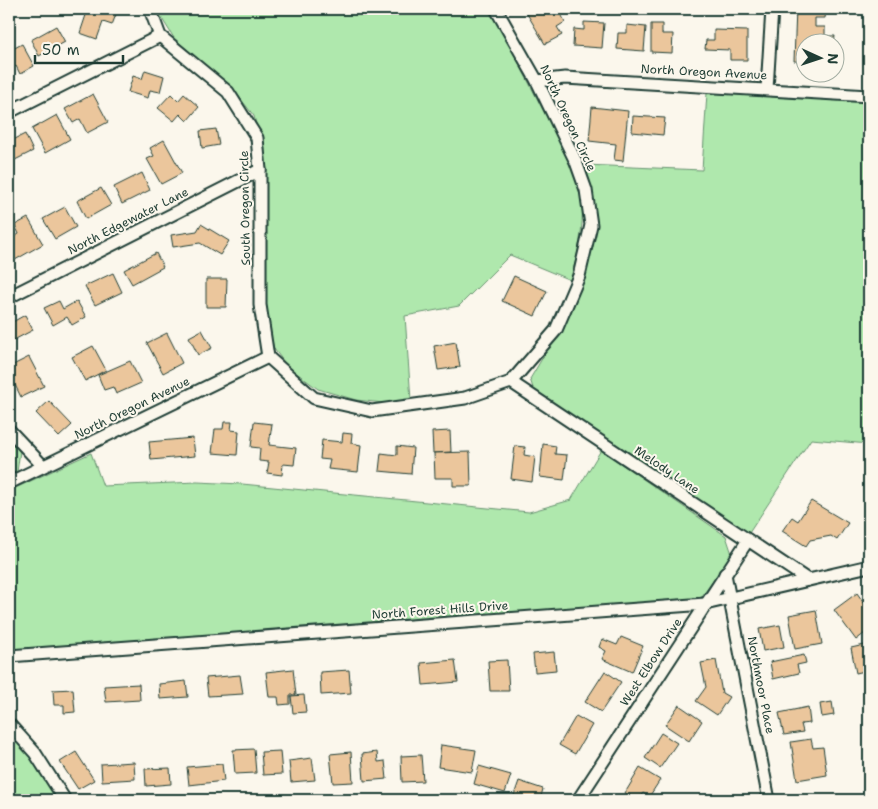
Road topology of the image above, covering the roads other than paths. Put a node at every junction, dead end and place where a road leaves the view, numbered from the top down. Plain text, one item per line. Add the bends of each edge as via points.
1 (150, 9) edge
2 (496, 9) edge
3 (772, 9) edge
4 (160, 36) junction
5 (537, 82) junction
6 (767, 89) junction
7 (869, 96) edge
8 (9, 112) edge
9 (260, 170) junction
10 (9, 297) edge
11 (268, 357) junction
12 (511, 382) junction
13 (9, 430) edge
14 (43, 466) junction
15 (9, 483) edge
16 (748, 540) junction
17 (869, 566) edge
18 (725, 574) junction
19 (808, 580) junction
20 (730, 599) junction
21 (706, 604) junction
22 (9, 656) edge
23 (9, 724) edge
24 (64, 800) edge
25 (578, 800) edge
26 (769, 800) edge

1 - 4 street
2 - 5 street, North Oregon Circle
3 - 6 street
4 - 8 street
4 - 9 street, South Oregon Circle via 228,92 257,138
5 - 6 street, North Oregon Avenue via 564,78
5 - 12 street, North Oregon Circle via 576,162 586,190 590,225 579,276 556,330
6 - 7 street, North Oregon Avenue
9 - 10 street, North Edgewater Lane
9 - 11 street, South Oregon Circle via 260,304
11 - 12 street, North Oregon Circle via 314,398 372,411 465,398
11 - 14 street, North Oregon Avenue
12 - 16 street, Melody Lane
13 - 14 street
14 - 15 street, North Oregon Avenue
16 - 18 street, West Elbow Drive
16 - 19 street, Melody Lane
17 - 19 street, North Forest Hills Drive
18 - 20 street, Northmoor Place
18 - 21 street, West Elbow Drive
19 - 20 street, North Forest Hills Drive
20 - 21 street, North Forest Hills Drive
20 - 26 street, Northmoor Place
21 - 22 street, North Forest Hills Drive
21 - 25 street, West Elbow Drive
23 - 24 street via 35,753

